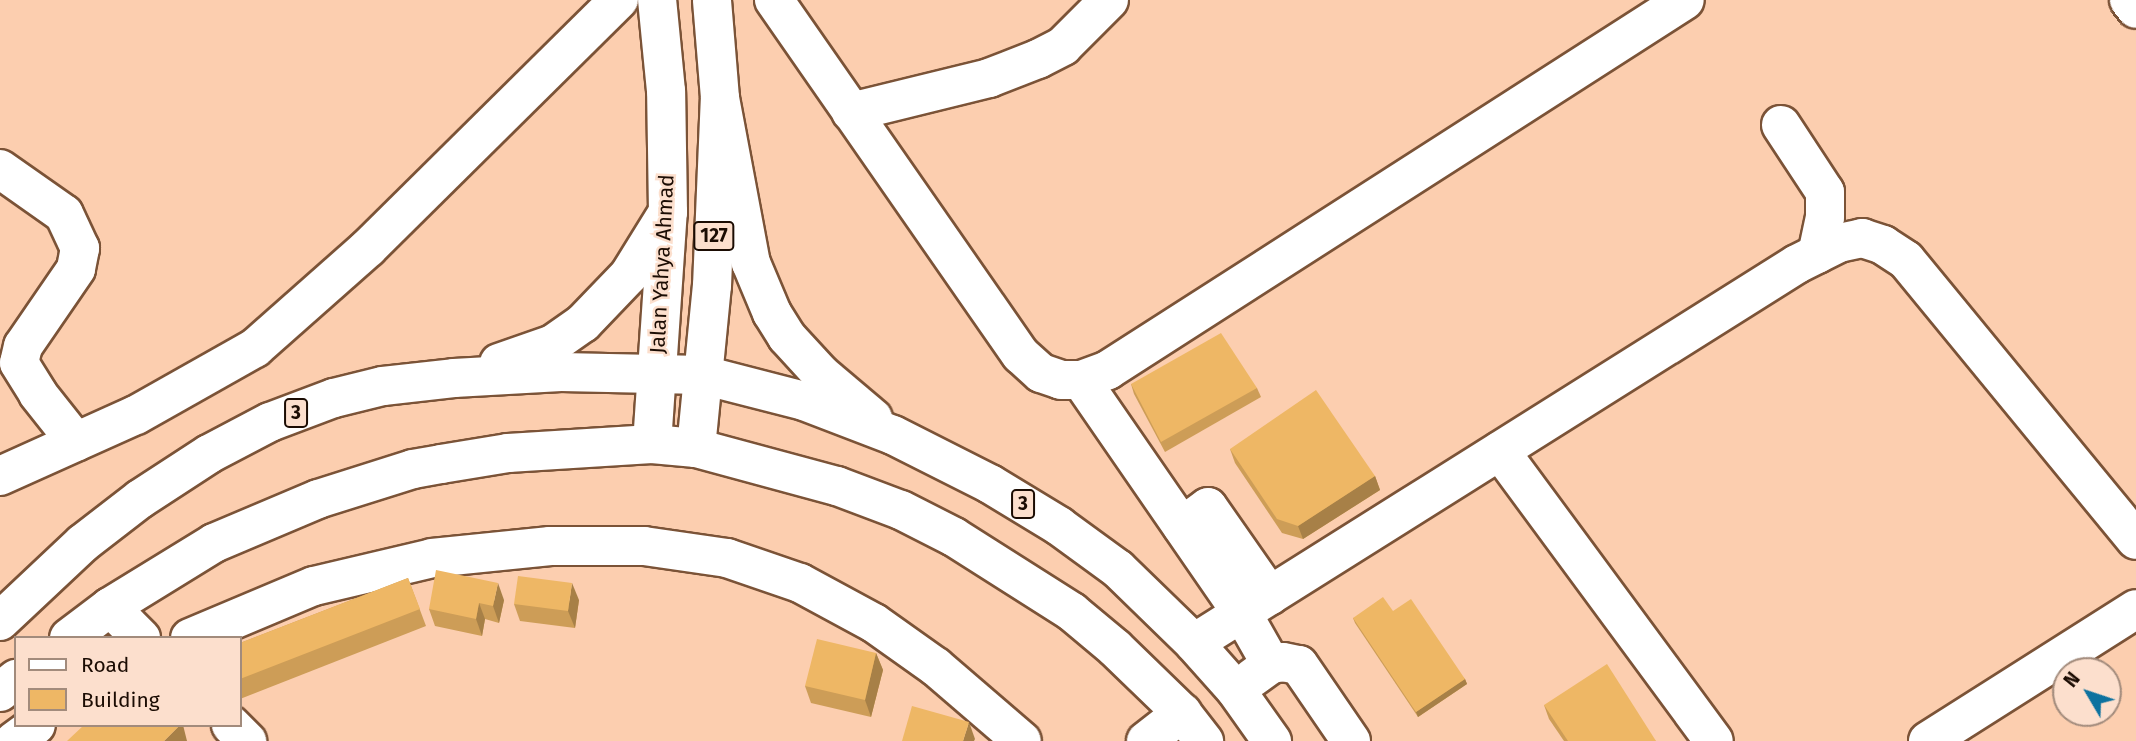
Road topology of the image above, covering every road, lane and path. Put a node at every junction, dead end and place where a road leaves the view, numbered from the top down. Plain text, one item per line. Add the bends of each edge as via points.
1 (619, 0) edge
2 (657, 0) edge
3 (712, 0) edge
4 (1109, 0) edge
5 (1685, 0) edge
6 (2129, 0) edge
7 (789, 7) edge
8 (2136, 9) edge
9 (720, 98) junction
10 (851, 112) junction
11 (1781, 125) dead end
12 (0, 169) edge
13 (668, 212) junction
14 (1817, 254) junction
15 (655, 374) junction
16 (703, 375) junction
17 (454, 378) junction
18 (1081, 380) junction
19 (893, 435) junction
20 (76, 442) junction
21 (652, 444) junction
22 (696, 448) junction
23 (1500, 451) junction
24 (0, 476) edge
25 (2136, 540) edge
26 (1256, 605) junction
27 (110, 607) junction
28 (2136, 610) edge
29 (0, 621) edge
30 (72, 636) edge
31 (139, 636) edge
32 (195, 636) edge
33 (1194, 643) junction
34 (1271, 664) junction
35 (14, 681) edge
36 (1235, 689) junction
37 (0, 692) edge
38 (33, 727) edge
39 (231, 727) edge
40 (233, 727) edge
41 (1193, 727) edge
42 (14, 741) edge
43 (218, 741) edge
44 (247, 741) edge
45 (1022, 741) edge
46 (1146, 741) edge
47 (1272, 741) edge
48 (1351, 741) edge
49 (1714, 741) edge
50 (1928, 741) edge

1 - 20 main road via 368,248 255,348 136,415
2 - 13 main road, Jalan Yahya Ahmad / 127 via 666,91
3 - 9 main road, 127
4 - 10 main road via 1063,46 1038,59 989,78
5 - 18 main road via 1108,370
6 - 8 main road
7 - 10 main road
9 - 16 main road, 127 via 712,286
9 - 19 main road via 751,263 772,313 821,374
10 - 18 main road via 1021,355 1041,373
11 - 14 main road via 1825,192
12 - 20 main road via 64,215 80,247 76,270 23,345 19,363 37,394
13 - 15 main road, Jalan Yahya Ahmad / 127
13 - 17 main road via 629,275 583,323 553,344
14 - 23 main road
14 - 25 main road via 1861,238 1906,260
15 - 16 main road, 3
15 - 17 main road, 3 via 561,372
15 - 21 main road, Jalan Yahya Ahmad / 127
16 - 19 main road, 3 via 804,401
16 - 22 main road, 127
17 - 29 main road, 3 via 383,386 334,398 270,422 209,454 83,543
18 - 26 main road via 1182,526
19 - 33 main road, 3 via 990,484 1059,526 1118,569
20 - 24 main road
21 - 22 main road
21 - 27 main road via 508,453 413,469 318,499 214,543
22 - 41 main road via 837,486 901,510 954,537 1072,611
23 - 26 main road
23 - 49 main road
26 - 33 main road
26 - 34 main road
27 - 30 main road
27 - 31 main road
28 - 50 main road
32 - 45 main road via 314,586 432,558 550,546 644,546 727,558 800,583 874,623 936,667
33 - 36 main road, 3
34 - 36 main road
34 - 48 main road via 1299,665
35 - 37 main road
36 - 47 main road, 3
38 - 42 main road
39 - 43 main road
40 - 44 main road
41 - 46 main road

